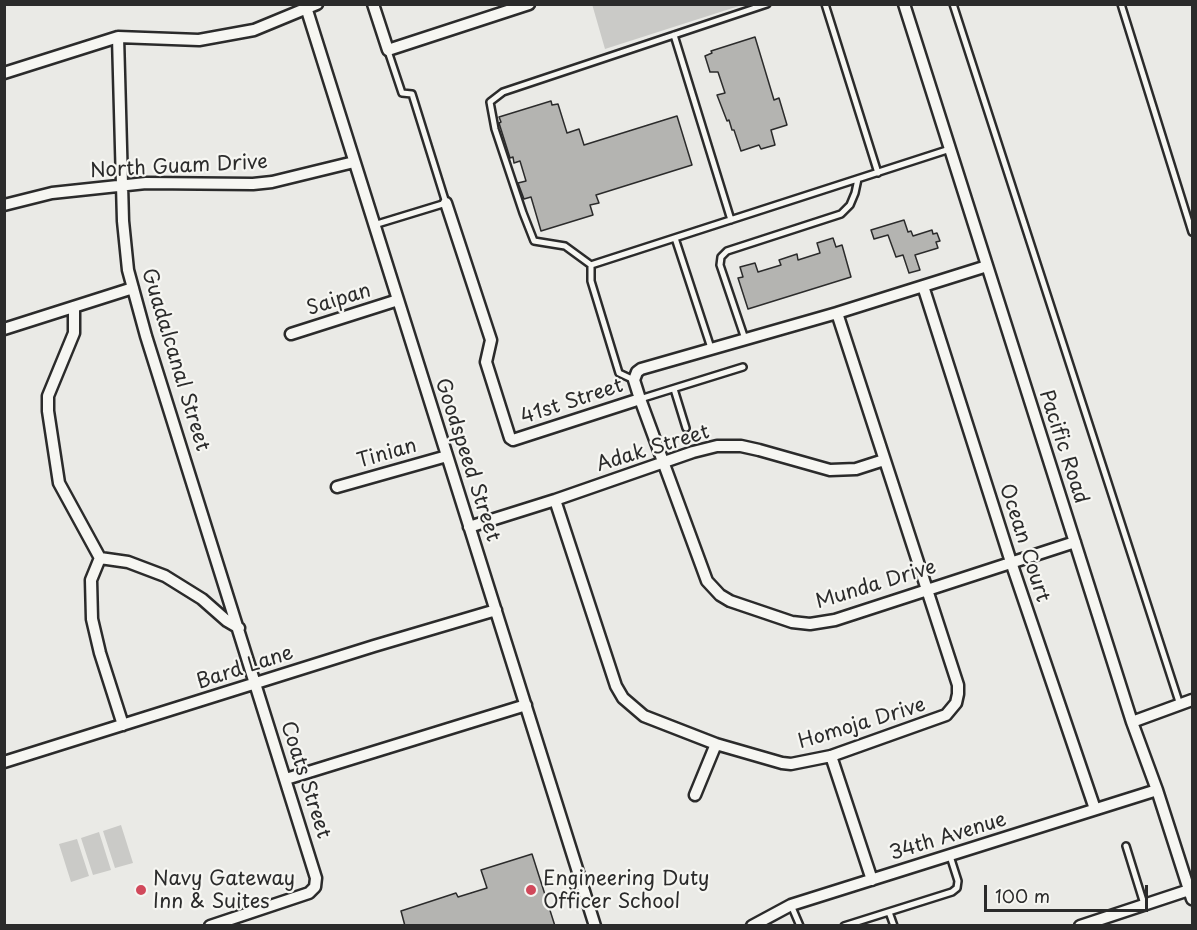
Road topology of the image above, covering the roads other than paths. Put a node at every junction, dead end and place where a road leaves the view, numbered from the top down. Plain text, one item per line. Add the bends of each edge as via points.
1 (373, 4) edge
2 (529, 4) edge
3 (767, 4) edge
4 (825, 4) edge
5 (904, 4) edge
6 (953, 4) edge
7 (1120, 4) edge
8 (309, 6) edge
9 (674, 35) junction
10 (118, 37) junction
11 (388, 50) junction
12 (4, 73) edge
13 (950, 149) junction
14 (354, 162) junction
15 (878, 172) junction
16 (858, 179) junction
17 (122, 186) junction
18 (446, 203) junction
19 (4, 205) edge
20 (731, 220) junction
21 (374, 225) junction
22 (1192, 232) edge
23 (675, 238) junction
24 (591, 265) junction
25 (987, 266) junction
26 (923, 286) junction
27 (133, 288) junction
28 (398, 300) junction
29 (74, 307) junction
30 (837, 313) junction
31 (4, 329) edge
32 (291, 334) dead end
33 (745, 339) junction
34 (711, 348) junction
35 (743, 367) dead end
36 (634, 381) junction
37 (674, 389) junction
38 (640, 399) junction
39 (686, 428) dead end
40 (447, 456) junction
41 (884, 460) junction
42 (664, 462) junction
43 (337, 487) dead end
44 (555, 500) junction
45 (469, 527) junction
46 (1075, 542) junction
47 (100, 558) junction
48 (1011, 562) junction
49 (927, 588) junction
50 (496, 610) junction
51 (239, 628) junction
52 (256, 684) junction
53 (1192, 700) edge
54 (526, 705) junction
55 (1180, 705) junction
56 (1132, 722) junction
57 (123, 726) junction
58 (716, 744) junction
59 (831, 756) junction
60 (4, 762) edge
61 (286, 779) junction
62 (1157, 789) junction
63 (696, 795) dead end
64 (1095, 809) junction
65 (1126, 846) dead end
66 (950, 856) junction
67 (872, 880) junction
68 (1191, 895) edge
69 (1144, 904) junction
70 (791, 905) junction
71 (889, 912) junction
72 (210, 926) edge
73 (595, 926) edge
74 (752, 926) edge
75 (800, 926) edge
76 (844, 926) edge
77 (894, 926) edge
78 (1080, 926) edge

1 - 11 street
2 - 11 street
3 - 9 lane
4 - 15 lane
5 - 13 street, Pacific Road
6 - 55 lane
7 - 22 lane
8 - 10 street via 279,22 219,38
8 - 14 street, Goodspeed Street
9 - 20 lane
9 - 24 lane via 503,92 490,102 495,129 534,241 565,246
10 - 12 street
10 - 17 street, Guadalcanal Street
11 - 18 lane via 402,93 412,94
13 - 15 lane
13 - 25 street, Pacific Road
14 - 17 street, North Guam Drive via 272,183
14 - 21 street, Goodspeed Street
15 - 16 lane
16 - 20 lane
16 - 33 lane via 853,199 841,214 727,251 721,257 720,265
17 - 19 street, North Guam Drive via 52,193
17 - 27 street, Guadalcanal Street via 125,244
18 - 21 lane
18 - 38 street, 41st Street via 491,340 486,362 510,438
20 - 23 lane
21 - 28 street, Goodspeed Street
23 - 24 lane
23 - 34 lane
24 - 36 lane via 591,281 620,373
25 - 26 street, 41st Street
25 - 46 street, Pacific Road
26 - 30 street, 41st Street
26 - 48 street, Ocean Court
27 - 29 street
27 - 51 street, Guadalcanal Street
28 - 32 street, Saipan
28 - 40 street, Goodspeed Street
29 - 31 street
29 - 47 street via 74,333 48,396 48,411 59,483
30 - 33 street, 41st Street
30 - 41 street, Homoja Drive
33 - 34 street, 41st Street
34 - 36 street, 41st Street via 641,369
35 - 37 lane
36 - 38 street, 41st Street
37 - 38 lane
37 - 39 lane
38 - 42 street, Munda Drive
40 - 43 street, Tinian
40 - 45 street, Goodspeed Street
41 - 42 street, Adak Street via 856,469 830,470 759,450 729,446 705,448
41 - 49 street, Homoja Drive
42 - 44 street, Adak Street
42 - 49 street, Munda Drive via 704,574 713,589 730,601 792,622 810,624 835,620
44 - 45 street, Adak Street
44 - 58 street, Homoja Drive via 623,698 644,716
45 - 50 street, Goodspeed Street
46 - 48 street, Munda Drive
46 - 56 street, Pacific Road
47 - 51 street via 128,562 165,576
47 - 57 street via 91,580 92,619
48 - 49 street, Munda Drive
48 - 64 street, Ocean Court
49 - 59 street, Homoja Drive via 958,685 953,709 941,718
50 - 52 street, Bard Lane
50 - 54 street, Goodspeed Street
51 - 52 street, Guadalcanal Street
52 - 57 street, Bard Lane
52 - 61 street, Coats Street
53 - 55 street
54 - 61 street
54 - 73 street, Goodspeed Street
55 - 56 street
56 - 62 street, Pacific Road
57 - 60 street, Bard Lane
58 - 59 street, Homoja Drive via 791,764
58 - 63 street
59 - 67 street
61 - 72 street, Coats Street via 316,874 315,886 309,893
62 - 64 street, 34th Avenue
62 - 68 street, Pacific Road
64 - 66 street, 34th Avenue
65 - 69 lane
66 - 67 street, 34th Avenue
66 - 71 lane via 957,888
67 - 70 street, 34th Avenue
68 - 69 street
69 - 78 street
70 - 74 street, 34th Avenue
70 - 75 lane
71 - 76 lane
71 - 77 lane

